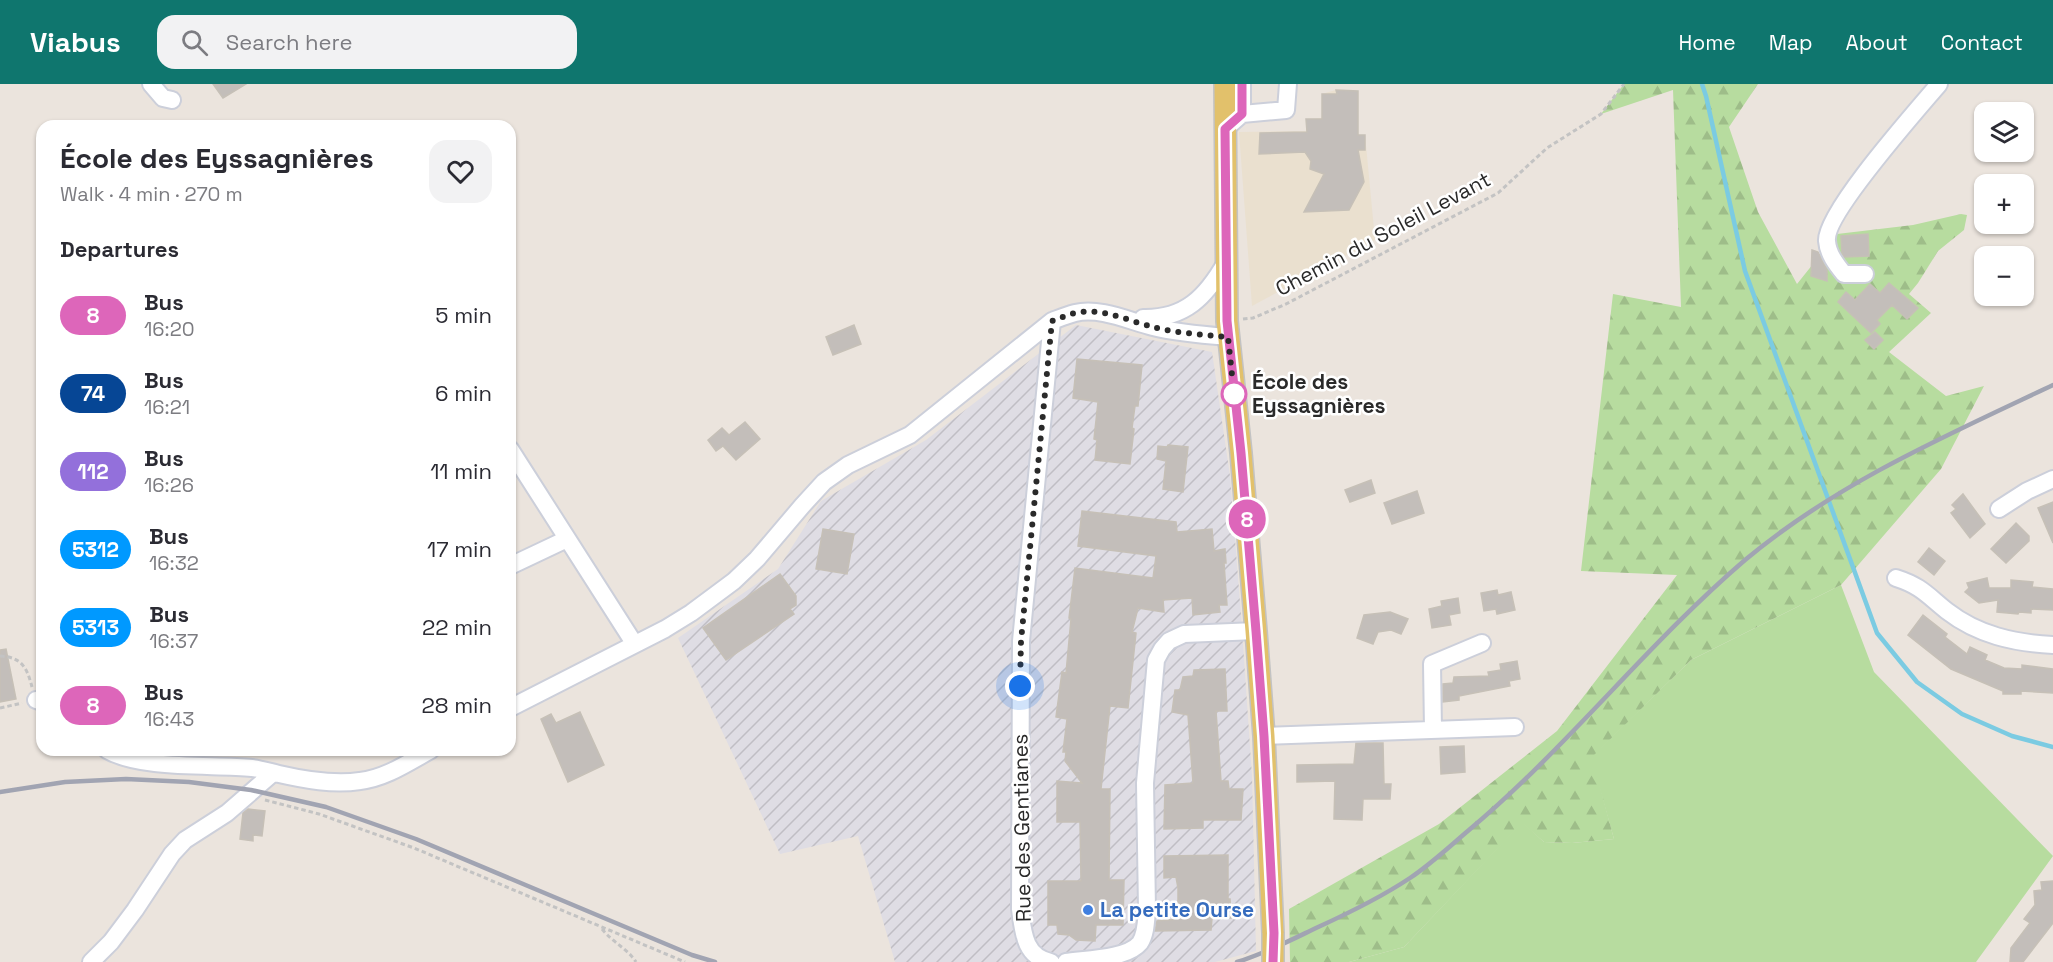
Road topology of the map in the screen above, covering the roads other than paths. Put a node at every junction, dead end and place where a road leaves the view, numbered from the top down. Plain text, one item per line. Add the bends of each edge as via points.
1 (151, 84) edge
2 (1225, 84) edge
3 (1242, 84) edge
4 (1288, 84) edge
5 (1939, 84) edge
6 (172, 100) dead end
7 (1242, 114) junction
8 (1225, 129) junction
9 (1226, 262) junction
10 (1865, 274) dead end
11 (1192, 304) junction
12 (1129, 318) junction
13 (1052, 321) junction
14 (1227, 324) junction
15 (1191, 333) junction
16 (516, 458) edge
17 (2053, 480) edge
18 (2000, 509) dead end
19 (567, 539) junction
20 (516, 563) edge
21 (1896, 578) dead end
22 (1256, 631) junction
23 (634, 643) junction
24 (1482, 643) dead end
25 (2053, 645) edge
26 (516, 705) edge
27 (1515, 727) dead end
28 (1433, 730) junction
29 (1264, 736) junction
30 (122, 756) edge
31 (419, 756) edge
32 (273, 773) junction
33 (91, 962) edge
34 (1051, 962) edge
35 (1066, 962) edge
36 (1273, 962) edge

1 - 6 street via 163,98
2 - 8 main road
3 - 7 street
4 - 7 street via 1286,110
5 - 10 street via 1853,188 1830,225 1826,240 1832,259 1844,274
7 - 8 street
8 - 9 main road
9 - 11 street via 1210,287
9 - 14 main road
11 - 12 street via 1172,316
11 - 14 street via 1220,306
11 - 15 street
12 - 13 street via 1077,312
12 - 15 street via 1153,327
13 - 23 street via 910,435 848,465 824,482 757,559 725,587 691,613
13 - 34 street, Rue des Gentianes via 1020,665 1020,909 1030,950 1040,960
14 - 15 street
14 - 22 main road
16 - 19 street
17 - 18 street
19 - 20 street
19 - 23 street
21 - 25 street via 1923,590 1948,611 1985,633
22 - 29 main road
22 - 35 street via 1184,634 1162,649 1156,660 1145,783 1145,931 1140,943 1128,951
23 - 26 street
24 - 28 street via 1432,664
27 - 28 street
28 - 29 street
29 - 36 main road, bridge
30 - 32 street via 147,762 254,768
31 - 32 street via 381,776 361,781 310,781
32 - 33 street via 227,813 185,840 111,942

